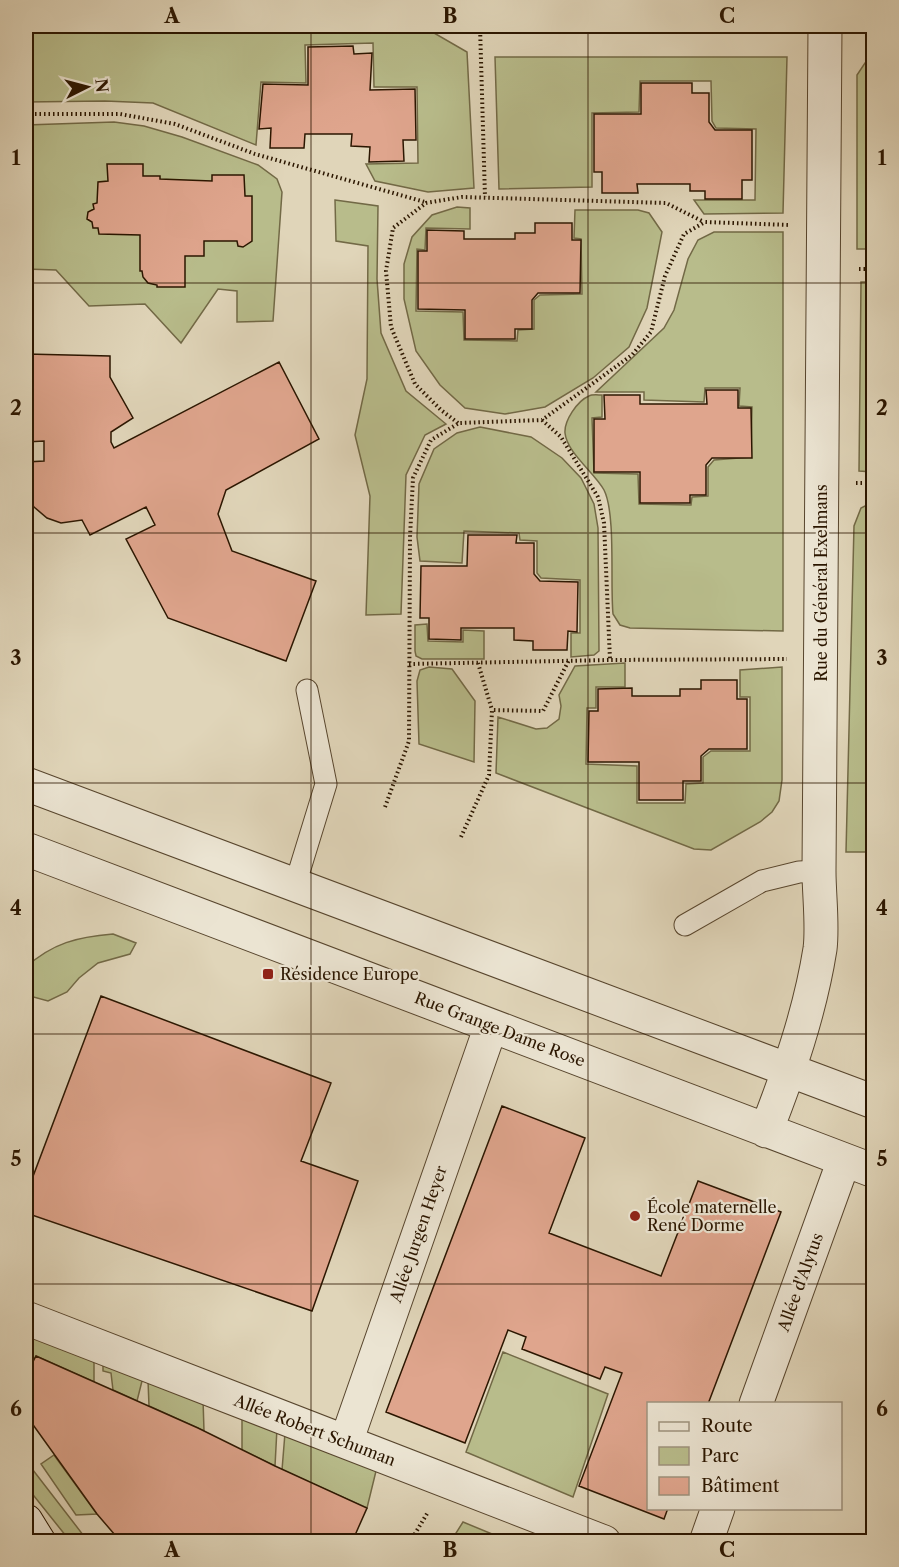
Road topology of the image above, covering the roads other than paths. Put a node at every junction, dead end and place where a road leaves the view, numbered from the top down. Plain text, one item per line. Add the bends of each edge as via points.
1 (825, 26) edge
2 (307, 690) dead end
3 (26, 784) edge
4 (26, 849) edge
5 (819, 871) junction
6 (295, 885) junction
7 (685, 925) dead end
8 (491, 1026) junction
9 (789, 1070) junction
10 (873, 1102) edge
11 (766, 1131) junction
12 (859, 1165) edge
13 (26, 1318) edge
14 (757, 1402) edge
15 (346, 1442) junction
16 (718, 1510) edge
17 (26, 1521) edge
18 (39, 1542) edge
19 (604, 1542) edge
20 (706, 1542) edge

1 - 5 street, Rue du Général Exelmans
2 - 6 lane via 326,784
3 - 6 street
4 - 8 street, Rue Grange Dame Rose
5 - 7 lane via 762,881
5 - 9 street, Rue du Général Exelmans via 820,948
6 - 9 street
8 - 11 street, Rue Grange Dame Rose
8 - 15 street, Allée Jurgen Heyer
9 - 10 street
9 - 11 street, Rue du Général Exelmans
11 - 12 street, Rue Grange Dame Rose
12 - 14 street, Allée d'Alytus
13 - 15 street, Allée Robert Schuman
15 - 19 street, Allée Robert Schuman
16 - 20 street
17 - 18 street

